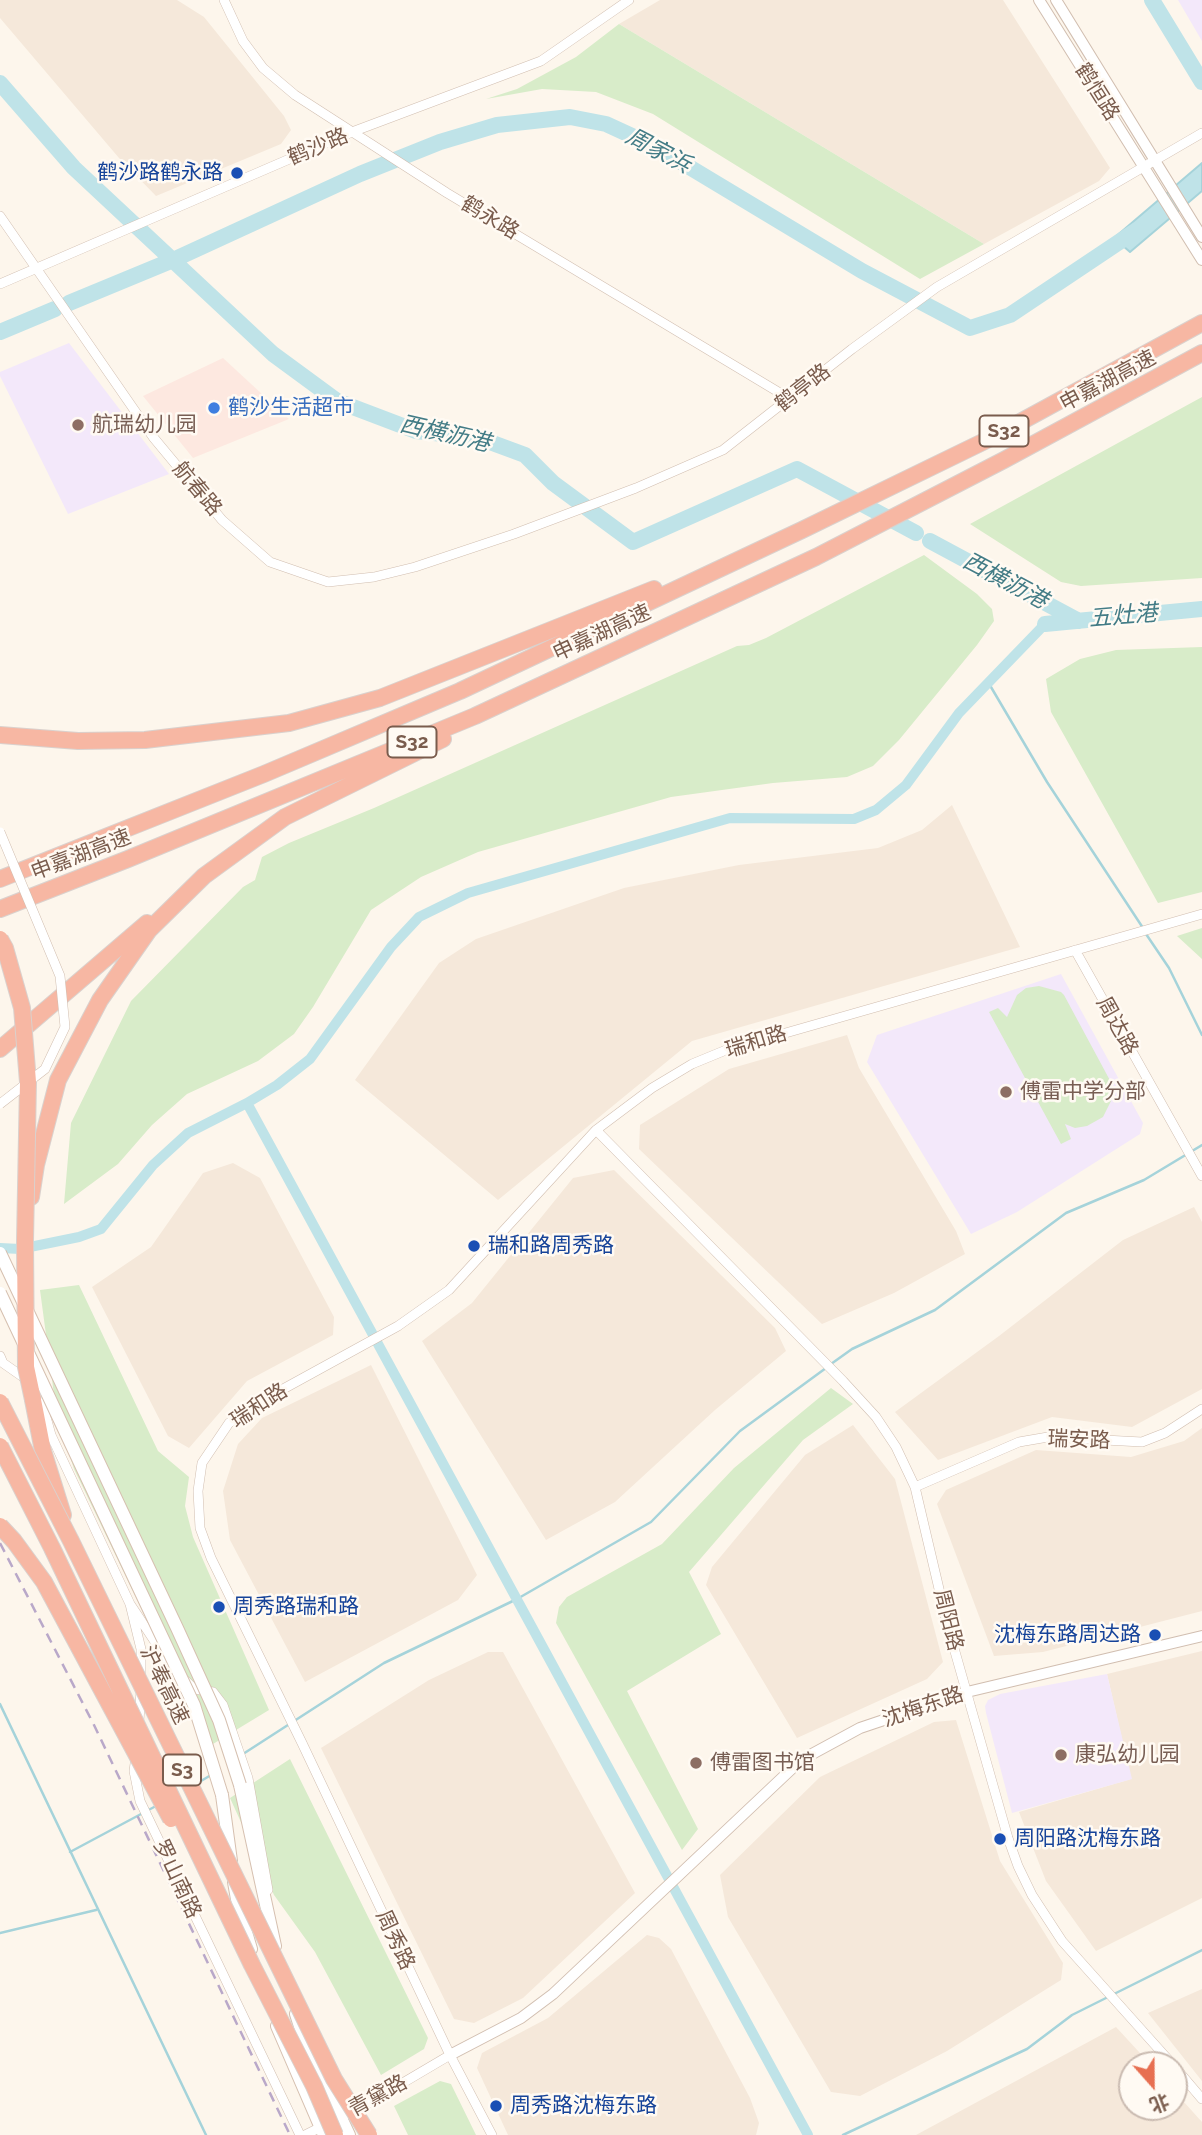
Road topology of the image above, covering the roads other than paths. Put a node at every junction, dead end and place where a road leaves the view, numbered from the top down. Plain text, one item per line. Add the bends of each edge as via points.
1 (224, 0) edge
2 (629, 0) edge
3 (1040, 0) edge
4 (1056, 0) edge
5 (352, 132) junction
6 (1202, 133) edge
7 (1155, 160) junction
8 (1144, 166) junction
9 (0, 216) edge
10 (1202, 237) edge
11 (1202, 260) edge
12 (36, 269) junction
13 (0, 284) edge
14 (1202, 323) edge
15 (1202, 353) edge
16 (790, 399) junction
17 (802, 530) junction
18 (816, 556) junction
19 (374, 577) joint
20 (2, 735) edge
21 (0, 832) edge
22 (204, 876) junction
23 (0, 878) edge
24 (0, 909) edge
25 (1202, 914) edge
26 (0, 939) edge
27 (1075, 950) junction
28 (0, 1049) edge
29 (0, 1104) edge
30 (596, 1130) junction
31 (1202, 1176) edge
32 (24, 1241) junction
33 (0, 1253) edge
34 (0, 1293) edge
35 (0, 1356) edge
36 (0, 1402) edge
37 (1202, 1409) edge
38 (0, 1446) edge
39 (915, 1487) junction
40 (0, 1526) edge
41 (71, 1541) junction
42 (130, 1604) junction
43 (1202, 1636) edge
44 (967, 1692) junction
45 (284, 1708) joint
46 (252, 1965) junction
47 (1160, 2051) edge
48 (450, 2056) junction
49 (1188, 2082) edge
50 (1202, 2099) edge
51 (346, 2114) junction
52 (326, 2132) edge
53 (302, 2135) edge
54 (349, 2135) edge
55 (366, 2135) edge
56 (492, 2135) edge

1 - 5 street, 鹤永路 via 243,41 263,68
2 - 5 street, 鹤沙路 via 541,61
3 - 8 street, 鹤恒路
4 - 7 street, 鹤恒路
5 - 12 street, 鹤沙路
5 - 16 street, 鹤永路
6 - 7 street, 鹤亭路
7 - 8 street, 鹤亭路
7 - 10 street, 鹤恒路
8 - 11 street, 鹤恒路
8 - 16 street, 鹤亭路 via 937,287
9 - 12 street, 航春路
12 - 13 street, 鹤沙路
12 - 19 street, 航春路 via 153,437 222,520 270,562 328,582
14 - 17 highway, 申嘉湖高速 / S32 via 991,438
15 - 18 highway, 申嘉湖高速 / S32
16 - 19 street, 鹤亭路 via 723,450 557,518
17 - 20 highway via 380,698 289,723 145,740
17 - 23 highway, 申嘉湖高速 / S32 via 460,691
18 - 22 highway via 285,817
18 - 24 highway, 申嘉湖高速 / S32 via 475,716
21 - 29 street, bridge via 60,976 65,1027 45,1069
22 - 28 highway
22 - 32 highway, bridge via 149,930 100,1000 58,1080 36,1165
25 - 27 street, 瑞和路
26 - 32 highway, bridge via 22,1008 28,1082
27 - 30 street, 瑞和路 via 726,1050 652,1088
27 - 31 street, 周达路
30 - 39 street, 周阳路 via 876,1417
30 - 45 street, 瑞和路 via 449,1290 398,1326 254,1405 229,1423 202,1463 198,1491 205,1545
32 - 41 highway, bridge via 26,1367 43,1451
33 - 51 main road, 罗山南路, bridge via 219,1720 240,1785 273,1942 304,2039
34 - 52 main road, bridge via 194,1705 222,1795 238,1905 252,1953 284,2046
35 - 42 street, 罗山南路 via 41,1399 51,1435
36 - 41 highway, 沪奉高速 / S3, bridge
37 - 39 street, 瑞安路 via 1165,1433 1142,1441 1048,1437 1019,1442
38 - 46 highway, 沪奉高速 / S3, bridge
39 - 44 street, 周阳路
40 - 46 highway, bridge via 44,1582
41 - 55 highway, 沪奉高速 / S3, bridge via 334,2079
42 - 51 street, 罗山南路 via 170,1666 194,1689 213,1692 223,1705 248,1778 278,1945
42 - 53 street, 罗山南路 via 141,1648 134,1771 140,1801
43 - 44 street, 沈梅东路
44 - 47 street, 周阳路 via 1018,1866 1047,1919
44 - 48 street, 沈梅东路 via 860,1728 801,1760 552,1994 521,2018
45 - 48 street, 周秀路
46 - 52 highway, 沪奉高速 / S3, bridge via 314,2087
48 - 51 street, 青黛路
48 - 56 street, 周秀路
49 - 50 street
51 - 52 street, 青黛路
51 - 54 main road, 罗山南路
51 - 55 street, 罗山南路
52 - 53 street, 青黛路

